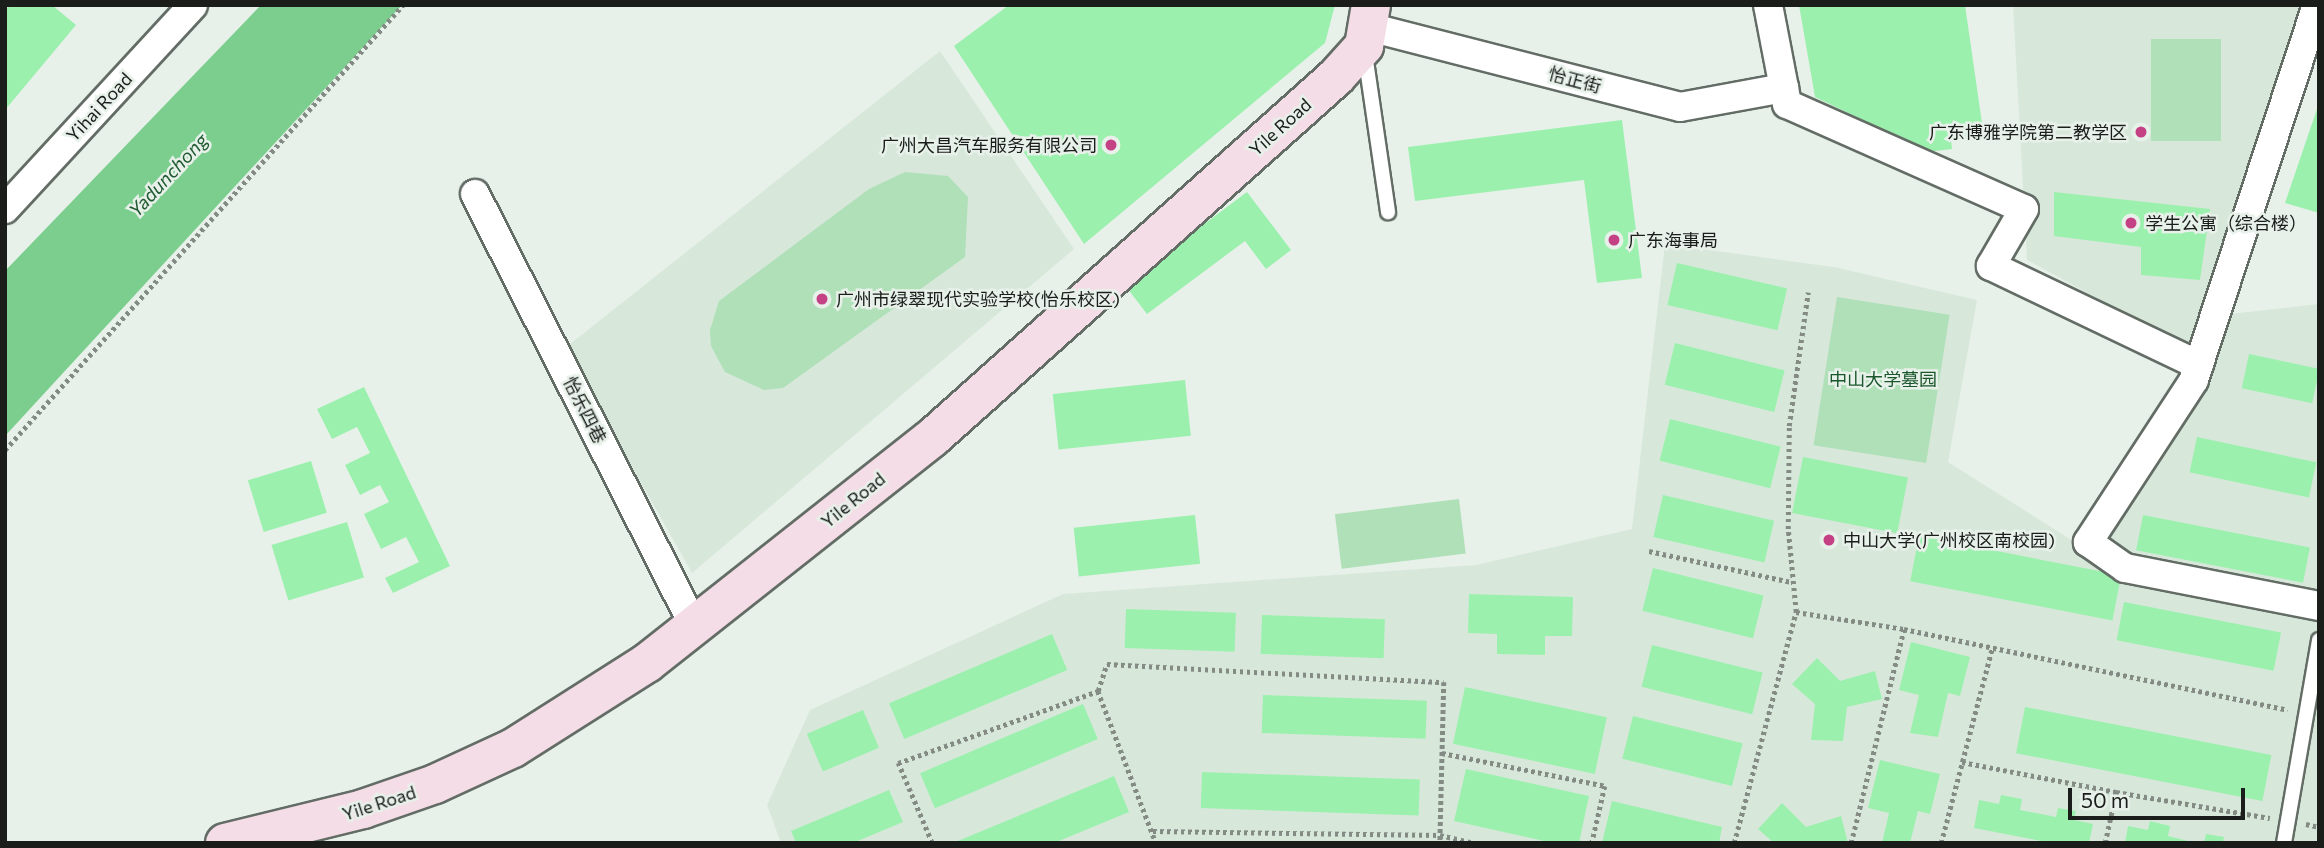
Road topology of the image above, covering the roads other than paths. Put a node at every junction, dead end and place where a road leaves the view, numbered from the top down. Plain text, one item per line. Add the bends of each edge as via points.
1 (193, 5) edge
2 (1768, 5) edge
3 (2317, 5) edge
4 (1368, 26) edge
5 (1784, 88) junction
6 (475, 194) dead end
7 (5, 209) edge
8 (1388, 212) dead end
9 (2199, 365) junction
10 (2319, 606) edge
11 (695, 626) junction
12 (2319, 640) edge
13 (225, 843) edge
14 (2284, 843) edge

1 - 7 street, Yihai Road
2 - 5 street
3 - 9 street
4 - 5 street, 怡正街 via 1680,107
4 - 8 lane
4 - 11 street, Yile Road via 1336,77 932,438
5 - 9 street via 1787,104 2024,209 1991,266
6 - 11 street, 怡乐四巷
9 - 10 street via 2194,380 2088,542 2125,568
11 - 13 street, Yile Road via 585,706 513,748 435,784 363,809
12 - 14 lane

